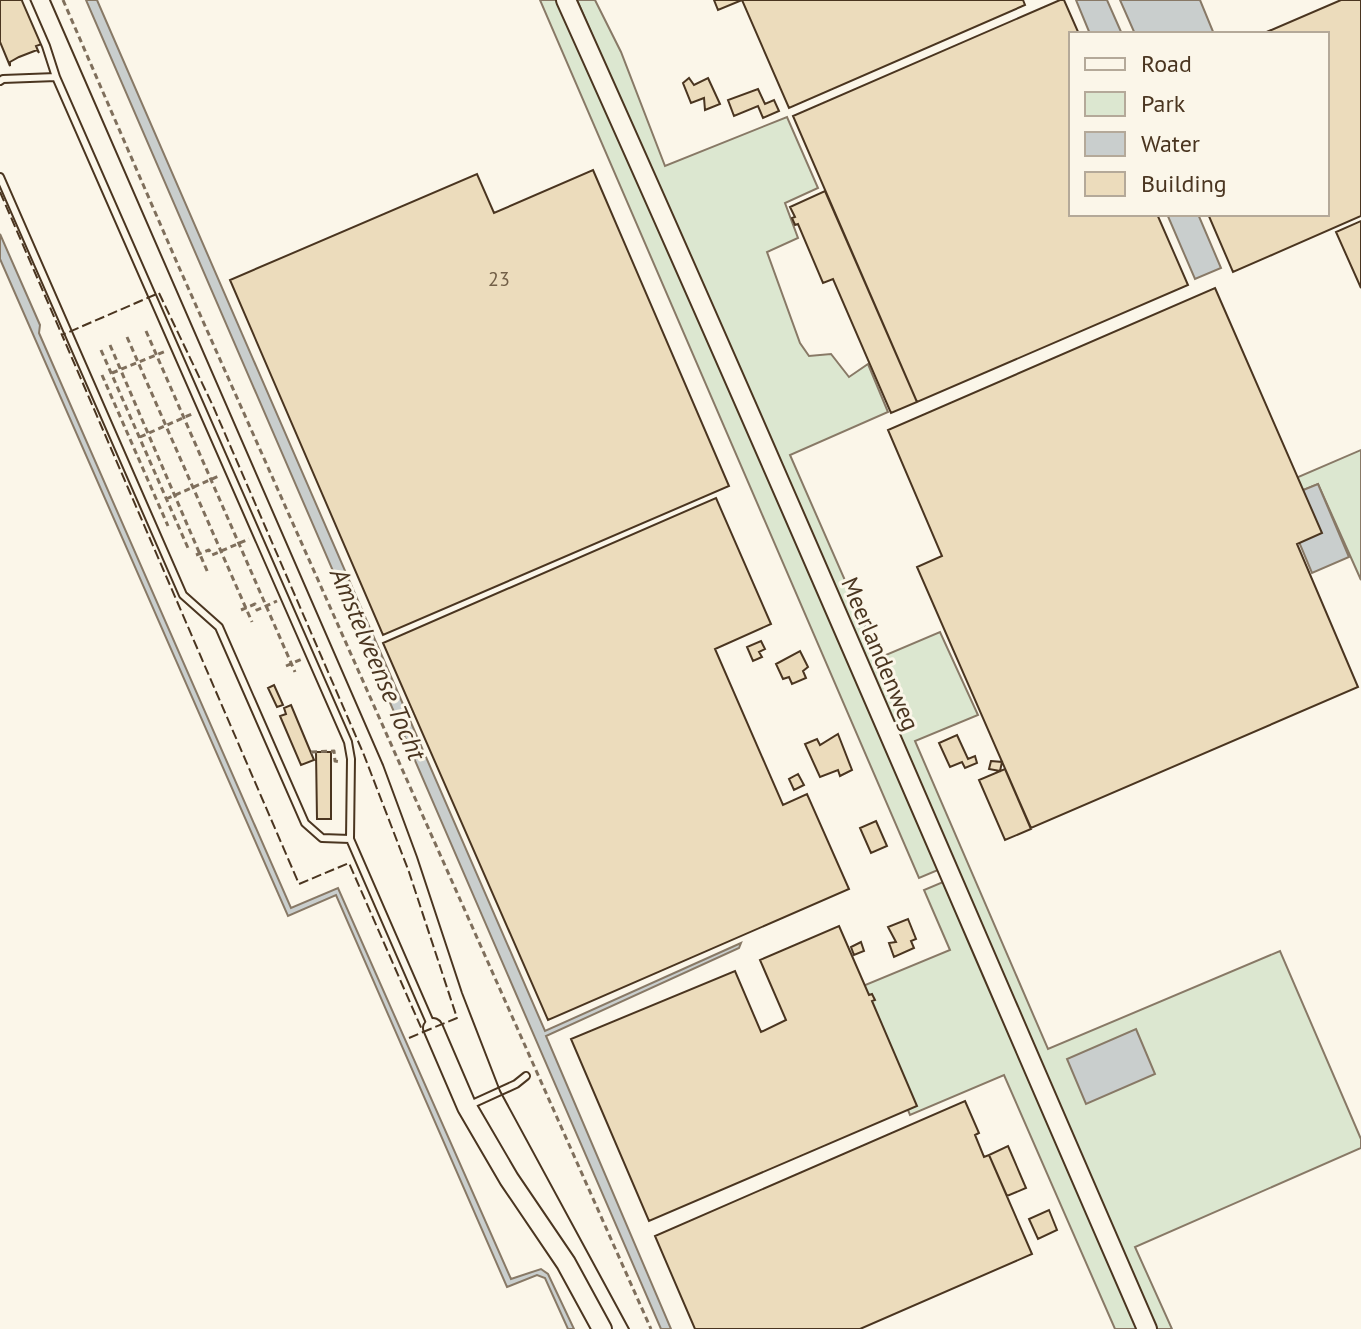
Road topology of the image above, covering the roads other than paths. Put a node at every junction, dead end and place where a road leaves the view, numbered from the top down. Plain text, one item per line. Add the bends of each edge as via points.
1 (26, 0) edge
2 (566, 0) edge
3 (56, 77) junction
4 (0, 81) edge
5 (0, 177) edge
6 (350, 839) junction
7 (433, 1028) joint
8 (526, 1076) dead end
9 (467, 1107) junction
10 (602, 1329) edge
11 (1147, 1329) edge

1 - 3 lane
2 - 11 street, Meerlandenweg via 727,356
3 - 4 lane
3 - 6 lane via 348,742
5 - 6 lane via 183,595 219,627 305,823 322,838
6 - 7 lane
7 - 9 street
8 - 9 lane
9 - 10 street

